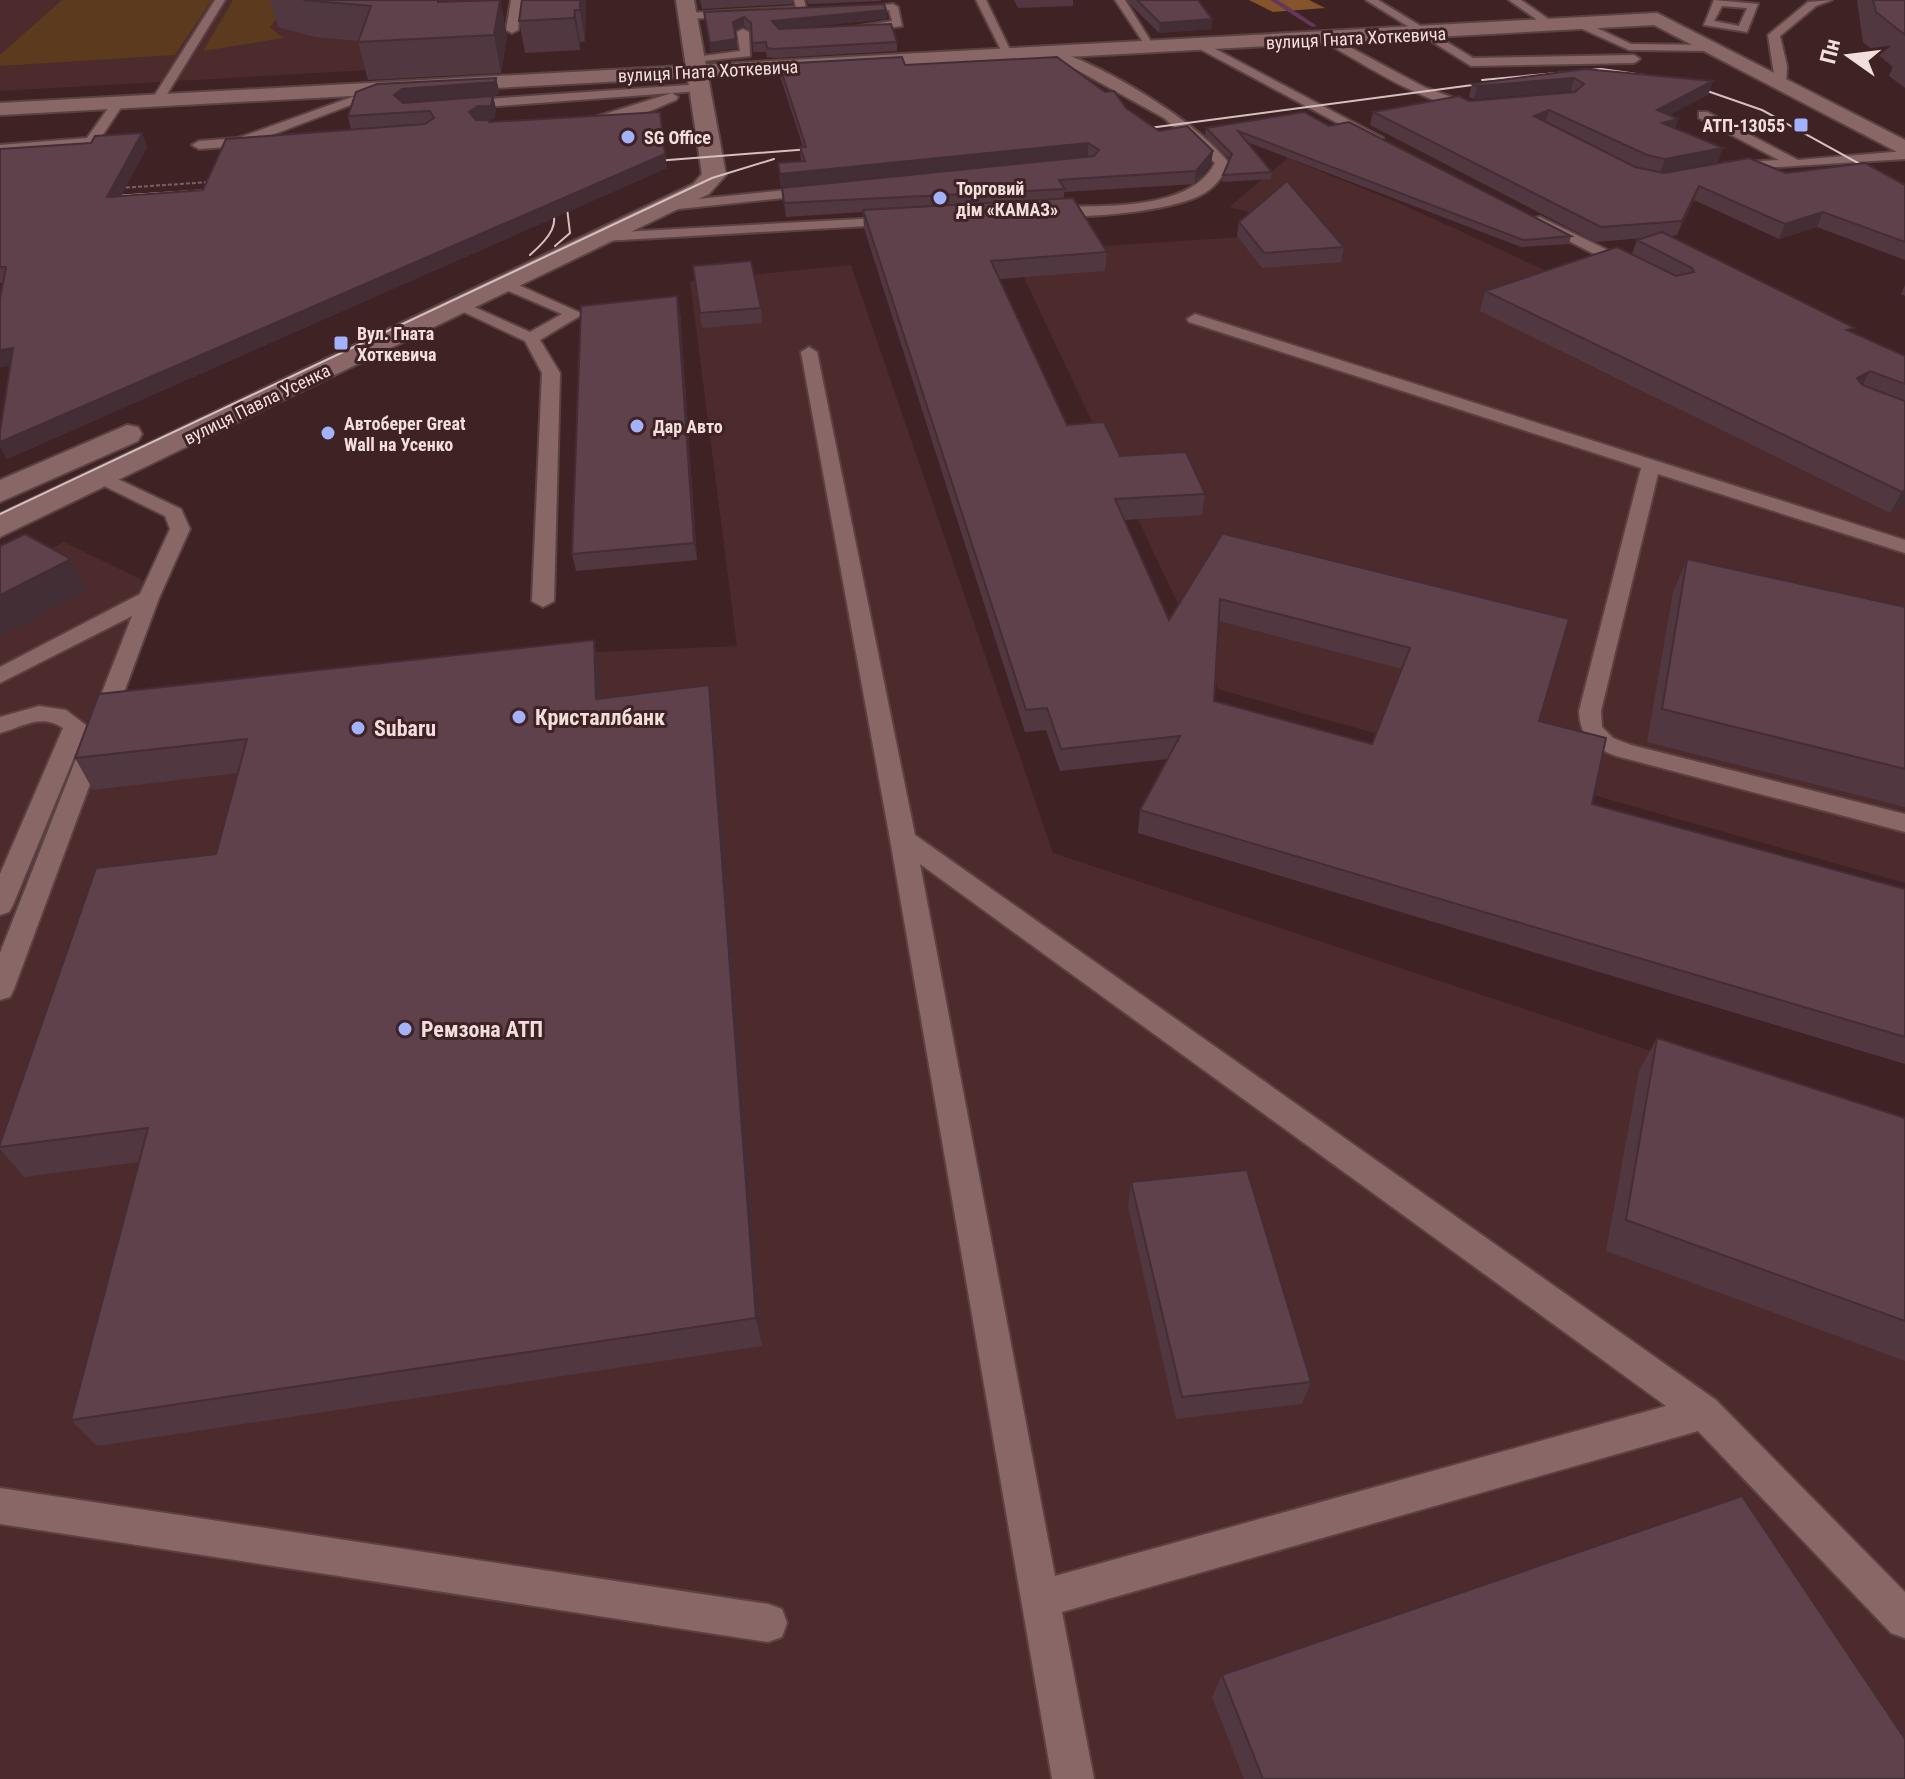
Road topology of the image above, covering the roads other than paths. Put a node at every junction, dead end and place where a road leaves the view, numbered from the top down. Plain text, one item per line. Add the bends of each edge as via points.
1 (220, 0) edge
2 (516, 0) edge
3 (981, 0) edge
4 (1120, 0) edge
5 (1371, 0) edge
6 (1514, 0) edge
7 (1665, 0) edge
8 (1807, 0) edge
9 (1824, 1) edge
10 (891, 4) edge
11 (801, 5) edge
12 (687, 8) edge
13 (833, 9) edge
14 (818, 10) edge
15 (1657, 19) junction
16 (1582, 25) junction
17 (1554, 27) junction
18 (1719, 28) dead end
19 (512, 30) dead end
20 (842, 30) edge
21 (743, 32) edge
22 (1680, 32) junction
23 (1428, 34) junction
24 (1327, 39) junction
25 (1202, 46) junction
26 (1449, 48) junction
27 (1479, 48) dead end
28 (1712, 48) junction
29 (1153, 49) junction
30 (1056, 54) junction
31 (1010, 56) junction
32 (1634, 59) dead end
33 (696, 72) junction
34 (1780, 84) junction
35 (388, 89) junction
36 (157, 101) junction
37 (118, 103) junction
38 (437, 106) edge
39 (1484, 108) edge
40 (0, 109) edge
41 (1703, 115) dead end
42 (584, 120) edge
43 (288, 139) edge
44 (241, 142) junction
45 (1385, 143) edge
46 (199, 145) dead end
47 (0, 149) edge
48 (1905, 149) edge
49 (1905, 155) edge
50 (1845, 161) junction
51 (709, 163) junction
52 (1796, 164) junction
53 (1715, 169) edge
54 (1869, 174) edge
55 (837, 189) edge
56 (669, 206) junction
57 (1024, 212) edge
58 (1524, 213) edge
59 (916, 219) edge
60 (604, 237) junction
61 (1648, 276) edge
62 (505, 284) junction
63 (459, 306) junction
64 (1195, 319) dead end
65 (531, 338) junction
66 (809, 352) dead end
67 (251, 376) dead end
68 (152, 422) dead end
69 (1651, 465) junction
70 (103, 478) junction
71 (0, 492) edge
72 (0, 527) edge
73 (1905, 547) edge
74 (149, 598) junction
75 (543, 601) dead end
76 (0, 676) edge
77 (140, 699) edge
78 (108, 702) junction
79 (0, 726) edge
80 (1905, 823) edge
81 (903, 839) junction
82 (3, 889) edge
83 (0, 989) edge
84 (1704, 1412) junction
85 (0, 1506) edge
86 (1040, 1599) junction
87 (1905, 1619) edge
88 (768, 1623) dead end
89 (1073, 1779) edge

1 - 36 lane
2 - 19 lane
3 - 31 lane
4 - 29 lane
5 - 23 lane
6 - 17 lane
7 - 15 street
8 - 9 lane
9 - 34 lane via 1812,4 1774,35
10 - 13 lane
10 - 20 lane via 897,26
11 - 12 lane
11 - 14 lane
12 - 33 street
15 - 16 street, вулиця Гната Хоткевича
15 - 22 street
16 - 17 street, вулиця Гната Хоткевича
16 - 28 lane via 1629,47
17 - 23 street, вулиця Гната Хоткевича
18 - 22 lane
21 - 33 lane via 746,54
22 - 28 street
23 - 24 street, вулиця Гната Хоткевича
23 - 26 lane
24 - 25 street, вулиця Гната Хоткевича
24 - 39 lane via 1458,105
25 - 29 street, вулиця Гната Хоткевича
25 - 45 lane
26 - 27 lane
26 - 32 lane via 1464,60 1486,64
28 - 34 street
29 - 30 street, вулиця Гната Хоткевича
30 - 31 street, вулиця Гната Хоткевича
30 - 57 lane via 1182,125 1209,145 1222,163 1220,174 1189,197 1163,203
31 - 33 street, вулиця Гната Хоткевича
33 - 35 street, вулиця Гната Хоткевича
33 - 38 lane
33 - 42 lane via 618,117
33 - 51 street
34 - 48 street
35 - 36 street, вулиця Гната Хоткевича
35 - 44 lane
36 - 37 street, вулиця Гната Хоткевича
37 - 40 street, вулиця Гната Хоткевича
37 - 47 lane via 91,142
41 - 52 lane
43 - 44 lane
44 - 46 lane
49 - 50 lane
50 - 52 lane
50 - 54 lane
51 - 56 street, вулиця Павла Усенка via 714,175 708,183
51 - 67 street, вулиця Павла Усенка
52 - 53 lane
55 - 56 lane
56 - 60 street, вулиця Павла Усенка
58 - 61 lane
59 - 60 lane
60 - 62 street, вулиця Павла Усенка
62 - 63 street, вулиця Павла Усенка
62 - 65 lane via 583,314
63 - 65 lane
63 - 70 street, вулиця Павла Усенка
64 - 69 lane
65 - 75 lane via 551,373
66 - 81 lane
68 - 71 street, вулиця Павла Усенка
69 - 73 lane
69 - 80 lane via 1590,711 1591,729 1624,751
70 - 72 street, вулиця Павла Усенка
70 - 74 lane via 174,513 180,529
74 - 76 lane
74 - 78 lane
77 - 78 lane
78 - 83 lane
79 - 82 lane via 50,712 75,726
81 - 84 lane
81 - 86 lane
84 - 86 lane
84 - 87 lane
85 - 88 lane
86 - 89 lane

